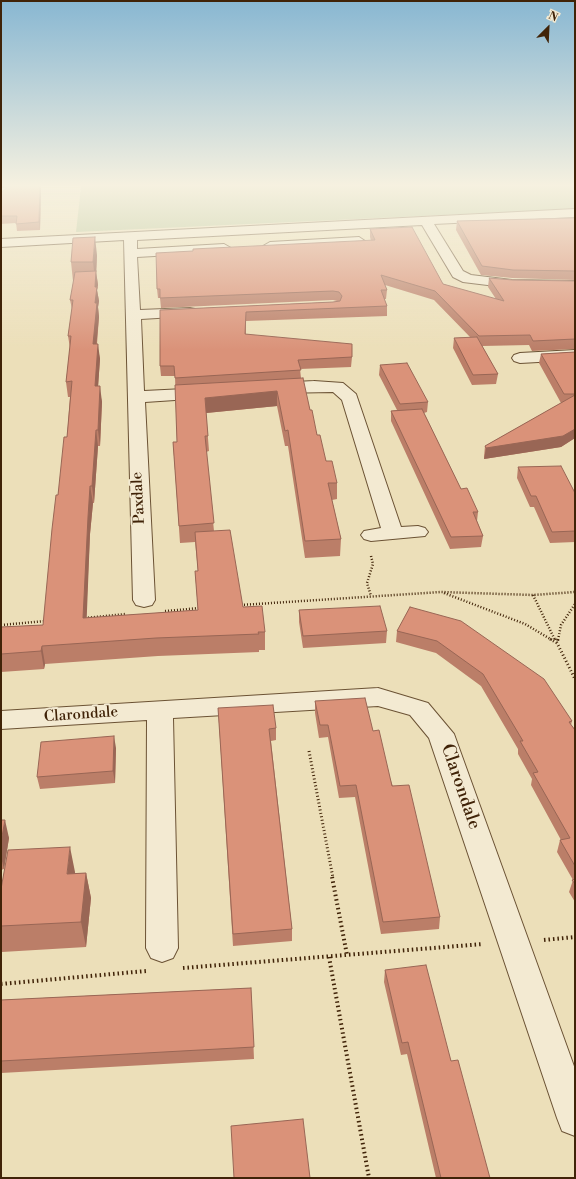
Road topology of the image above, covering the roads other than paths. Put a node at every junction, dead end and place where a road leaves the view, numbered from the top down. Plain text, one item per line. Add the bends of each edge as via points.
1 (191, 240) edge
2 (437, 240) edge
3 (359, 241) edge
4 (1, 243) edge
5 (130, 245) junction
6 (257, 246) edge
7 (233, 248) edge
8 (575, 285) edge
9 (205, 312) edge
10 (133, 315) junction
11 (575, 355) edge
12 (520, 358) dead end
13 (354, 381) dead end
14 (337, 387) junction
15 (260, 389) edge
16 (220, 392) edge
17 (135, 397) junction
18 (418, 532) dead end
19 (393, 533) junction
20 (371, 535) road end
21 (144, 600) dead end
22 (160, 710) junction
23 (1, 720) edge
24 (165, 962) road end
25 (575, 1118) edge

1 - 5 street
2 - 8 street via 458,274 468,279 512,284
3 - 6 street
4 - 5 street
5 - 7 street
5 - 10 street, Paxdale
9 - 10 street
10 - 17 street, Paxdale
11 - 12 street
13 - 14 street
14 - 15 street
14 - 19 street via 350,398
16 - 17 street
17 - 21 street, Paxdale
18 - 19 street
19 - 20 street
22 - 23 street, Clarondale
22 - 24 street
22 - 25 street, Clarondale via 378,696 419,710 441,734

